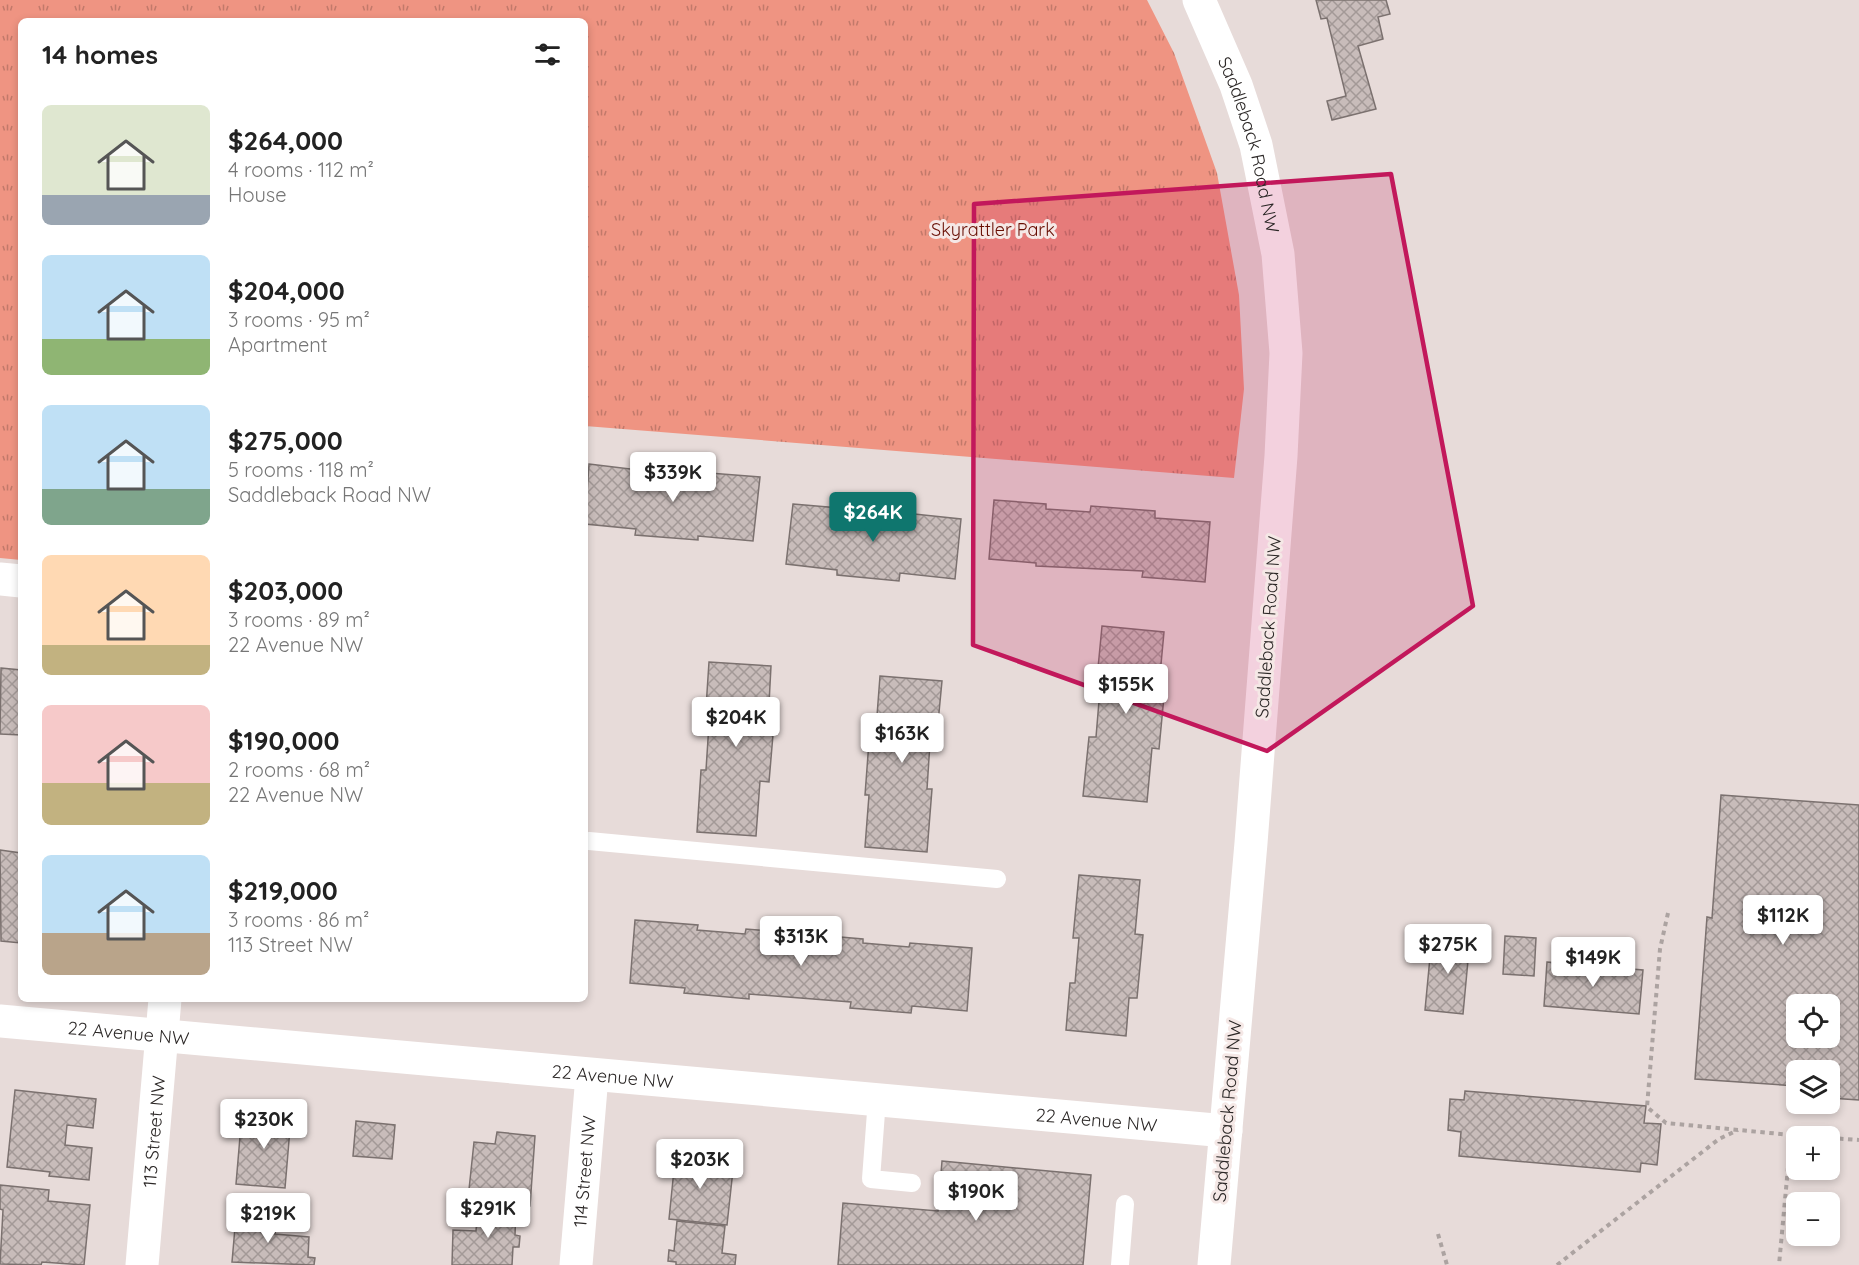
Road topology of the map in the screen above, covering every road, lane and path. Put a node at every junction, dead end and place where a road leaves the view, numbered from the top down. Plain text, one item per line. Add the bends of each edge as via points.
1 (1199, 0) edge
2 (0, 579) edge
3 (18, 581) edge
4 (589, 841) dead end
5 (997, 879) dead end
6 (1668, 913) dead end
7 (165, 1002) edge
8 (0, 1022) edge
9 (162, 1036) junction
10 (592, 1076) junction
11 (877, 1099) junction
12 (1739, 1130) junction
13 (1226, 1131) junction
14 (1786, 1135) edge
15 (1840, 1139) edge
16 (1859, 1140) edge
17 (1787, 1180) edge
18 (912, 1183) dead end
19 (1125, 1204) dead end
20 (1438, 1234) dead end
21 (141, 1265) edge
22 (576, 1265) edge
23 (1120, 1265) edge
24 (1214, 1265) edge
25 (1447, 1265) edge
26 (1557, 1265) edge
27 (1779, 1265) edge

1 - 13 street, Saddleback Road NW via 1236,85 1256,145 1278,254 1286,353
2 - 3 street
4 - 5 lane
6 - 12 path via 1660,949 1647,1107 1666,1123
7 - 9 street, 113 Street NW
8 - 9 street, 22 Avenue NW
9 - 10 street, 22 Avenue NW
9 - 21 street, 113 Street NW
10 - 11 street, 22 Avenue NW
10 - 22 street, 114 Street NW
11 - 13 street, 22 Avenue NW
11 - 18 lane via 871,1179
12 - 14 path
12 - 26 path via 1719,1138
13 - 24 street, Saddleback Road NW
15 - 16 path
17 - 27 path
19 - 23 lane
20 - 25 path

